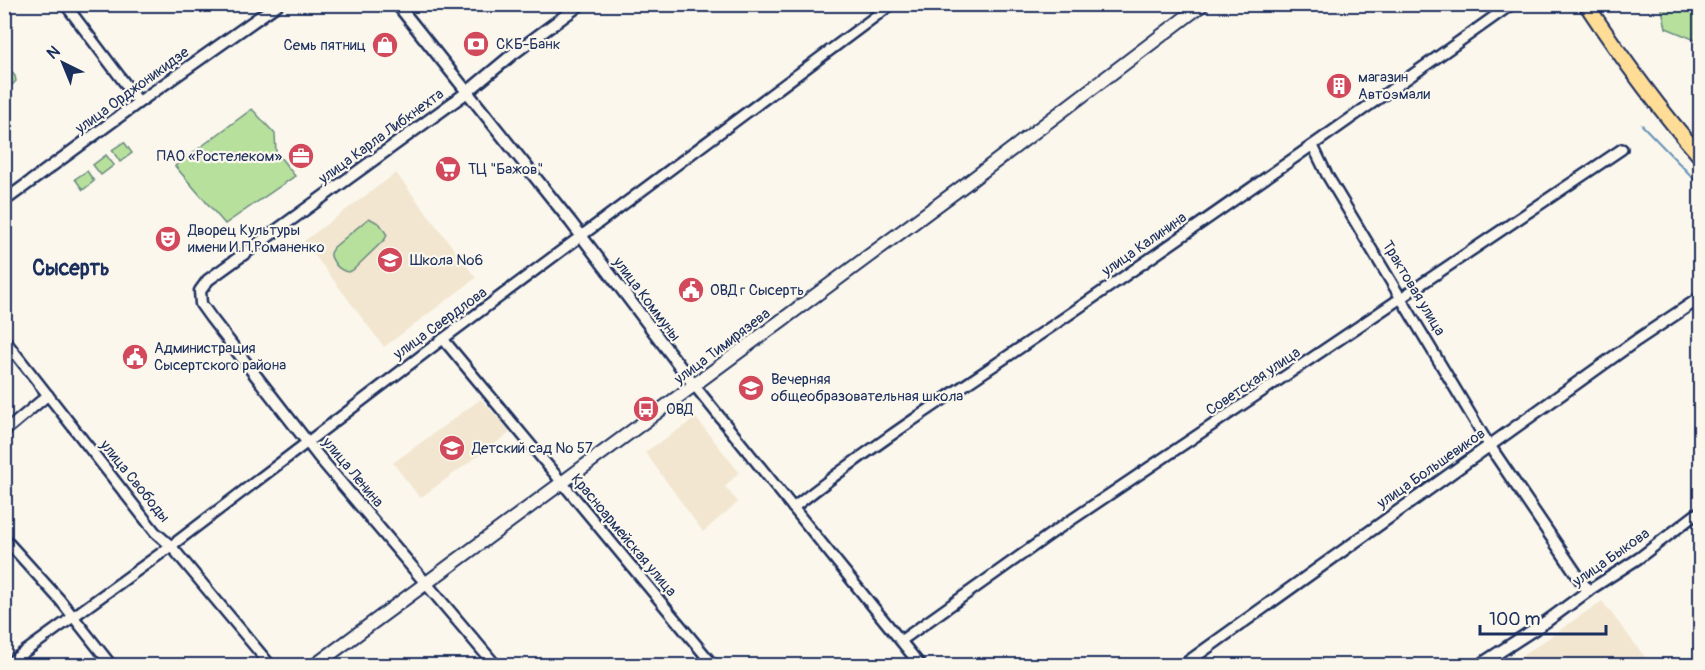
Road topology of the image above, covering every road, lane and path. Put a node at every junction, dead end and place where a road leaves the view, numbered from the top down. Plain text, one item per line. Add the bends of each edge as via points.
1 (64, 4) edge
2 (278, 4) edge
3 (396, 4) edge
4 (581, 4) edge
5 (892, 4) edge
6 (1203, 4) edge
7 (1512, 4) edge
8 (1586, 4) edge
9 (466, 93) junction
10 (140, 102) junction
11 (1313, 146) junction
12 (1622, 149) dead end
13 (1701, 156) edge
14 (4, 201) edge
15 (581, 237) junction
16 (200, 291) joint
17 (1701, 298) edge
18 (1401, 299) junction
19 (4, 339) edge
20 (443, 339) junction
21 (694, 385) junction
22 (48, 395) junction
23 (4, 432) edge
24 (307, 441) junction
25 (1489, 445) junction
26 (562, 484) junction
27 (793, 508) junction
28 (1701, 511) edge
29 (4, 538) edge
30 (171, 546) junction
31 (427, 584) junction
32 (1588, 591) junction
33 (74, 617) junction
34 (902, 640) junction
35 (5, 666) edge
36 (112, 666) edge
37 (271, 666) edge
38 (314, 666) edge
39 (496, 666) edge
40 (714, 666) edge
41 (921, 666) edge
42 (1182, 666) edge
43 (1478, 666) edge

1 - 10 street
2 - 10 street, улица Орджоникидзе
3 - 9 street, улица Коммуны
4 - 9 street, улица Карла Либкнехта
5 - 15 street, улица Свердлова
6 - 21 main road, улица Тимирязева
7 - 11 street, улица Калинина
8 - 13 main road via 1667,119
9 - 15 street, улица Коммуны
9 - 16 street, улица Карла Либкнехта via 208,279
10 - 14 street, улица Орджоникидзе
11 - 18 street, Трактовая улица
11 - 27 street, улица Калинина via 870,449
12 - 18 street, Советская улица
15 - 20 street, улица Свердлова
15 - 21 street, улица Коммуны
16 - 24 street, улица Ленина via 201,304
17 - 25 street, улица Большевиков
18 - 25 street, Трактовая улица
18 - 34 street, Советская улица via 1052,533
19 - 22 street, улица Свободы
20 - 24 street, улица Свердлова
20 - 26 street, Красноармейская улица
21 - 26 main road, улица Тимирязева
21 - 27 street, улица Коммуны
22 - 23 street
22 - 30 street, улица Свободы via 155,532
24 - 30 street, улица Свердлова
24 - 31 street, улица Ленина
25 - 32 street
25 - 42 street, улица Большевиков
26 - 31 main road, улица Тимирязева
26 - 40 street, Красноармейская улица
27 - 34 street, улица Коммуны
28 - 32 street, улица Быкова
29 - 33 street
30 - 33 street, улица Свердлова
30 - 37 street, улица Свободы
31 - 38 main road, улица Тимирязева
31 - 39 street, улица Ленина
32 - 43 street, улица Быкова
33 - 35 street, улица Свердлова
33 - 36 street
34 - 41 street, улица Коммуны

